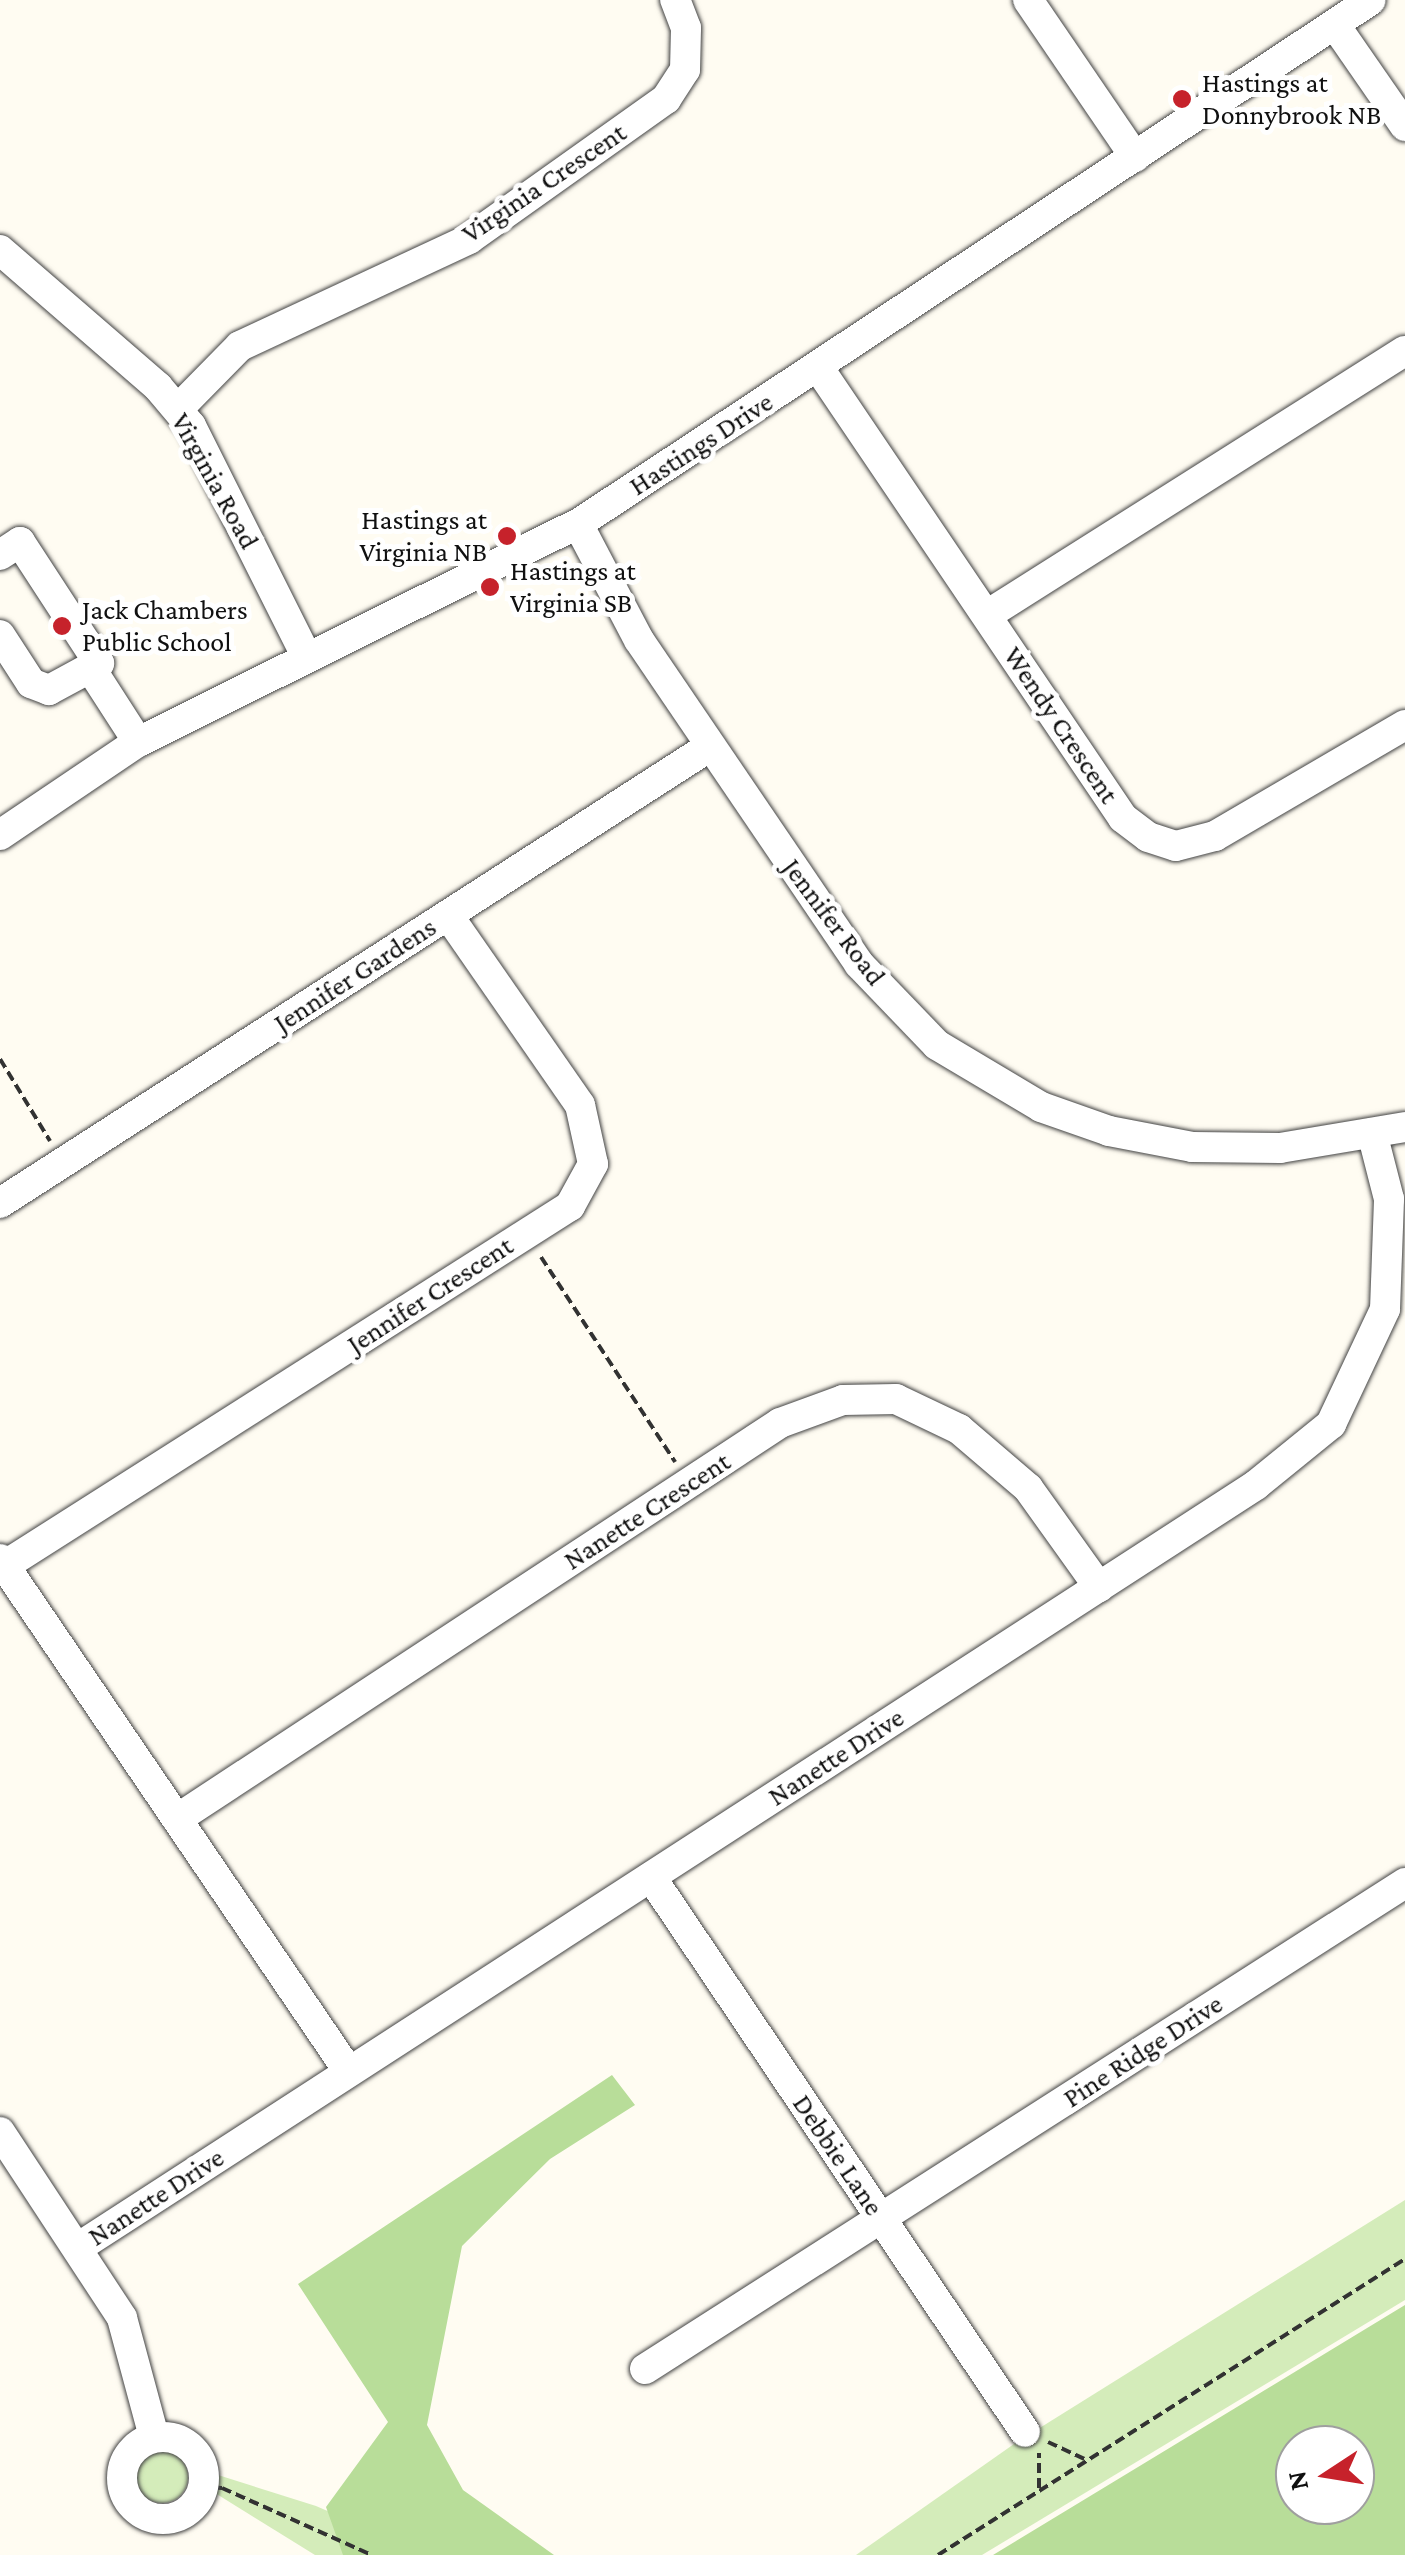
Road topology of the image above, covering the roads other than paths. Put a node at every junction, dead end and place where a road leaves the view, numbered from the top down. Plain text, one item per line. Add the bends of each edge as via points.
1 (675, 0) edge
2 (1028, 0) edge
3 (1371, 0) edge
4 (1335, 25) junction
5 (1405, 126) edge
6 (1135, 157) junction
7 (0, 250) edge
8 (1405, 351) edge
9 (818, 367) junction
10 (178, 409) junction
11 (578, 524) junction
12 (0, 555) edge
13 (987, 615) junction
14 (0, 635) edge
15 (306, 658) junction
16 (90, 669) junction
17 (1405, 724) edge
18 (138, 742) junction
19 (709, 747) junction
20 (0, 835) edge
21 (448, 915) junction
22 (1405, 1127) edge
23 (1372, 1133) junction
24 (0, 1203) edge
25 (2, 1562) edge
26 (1099, 1587) junction
27 (177, 1819) junction
28 (650, 1877) junction
29 (1405, 1883) edge
30 (349, 2072) junction
31 (0, 2132) edge
32 (882, 2220) junction
33 (79, 2247) junction
34 (645, 2369) dead end
35 (1026, 2432) road end
36 (154, 2437) junction

1 - 10 street, Virginia Crescent via 686,28 685,70 666,99 468,238 240,346
2 - 6 street
3 - 4 street, Hastings Drive
4 - 5 street
4 - 6 street, Hastings Drive
6 - 9 street, Hastings Drive
7 - 10 street, Virginia Road
8 - 13 street
9 - 11 street, Hastings Drive
9 - 13 street, Wendy Crescent
10 - 15 street, Virginia Road
11 - 15 street, Hastings Drive
11 - 19 street, Jennifer Road via 639,640
12 - 16 street via 20,542 99,663
13 - 17 street, Wendy Crescent via 1124,818 1148,838 1176,846 1215,836
14 - 16 street via 31,682 49,690
15 - 18 street, Hastings Drive
16 - 18 street
18 - 20 street, Hastings Drive
19 - 21 street, Jennifer Gardens
19 - 23 street, Jennifer Road via 859,964 937,1045 1041,1107 1108,1131 1192,1147 1280,1148
21 - 24 street, Jennifer Gardens
21 - 25 street, Jennifer Crescent via 580,1106 593,1164 570,1206
22 - 23 street, Jennifer Road
23 - 26 street, Nanette Drive via 1389,1199 1386,1310 1332,1424 1256,1485
25 - 27 street
26 - 27 street, Nanette Crescent via 1028,1488 959,1430 896,1398 843,1400 780,1424
26 - 28 street, Nanette Drive
27 - 30 street
28 - 30 street, Nanette Drive
28 - 32 street, Debbie Lane
29 - 32 street, Pine Ridge Drive
30 - 33 street, Nanette Drive
31 - 33 street
32 - 34 street, Pine Ridge Drive
32 - 35 street, Debbie Lane
33 - 36 street via 122,2318
36 - 36 street via 131,2451 121,2476 138,2512 178,2517 203,2487 192,2448

